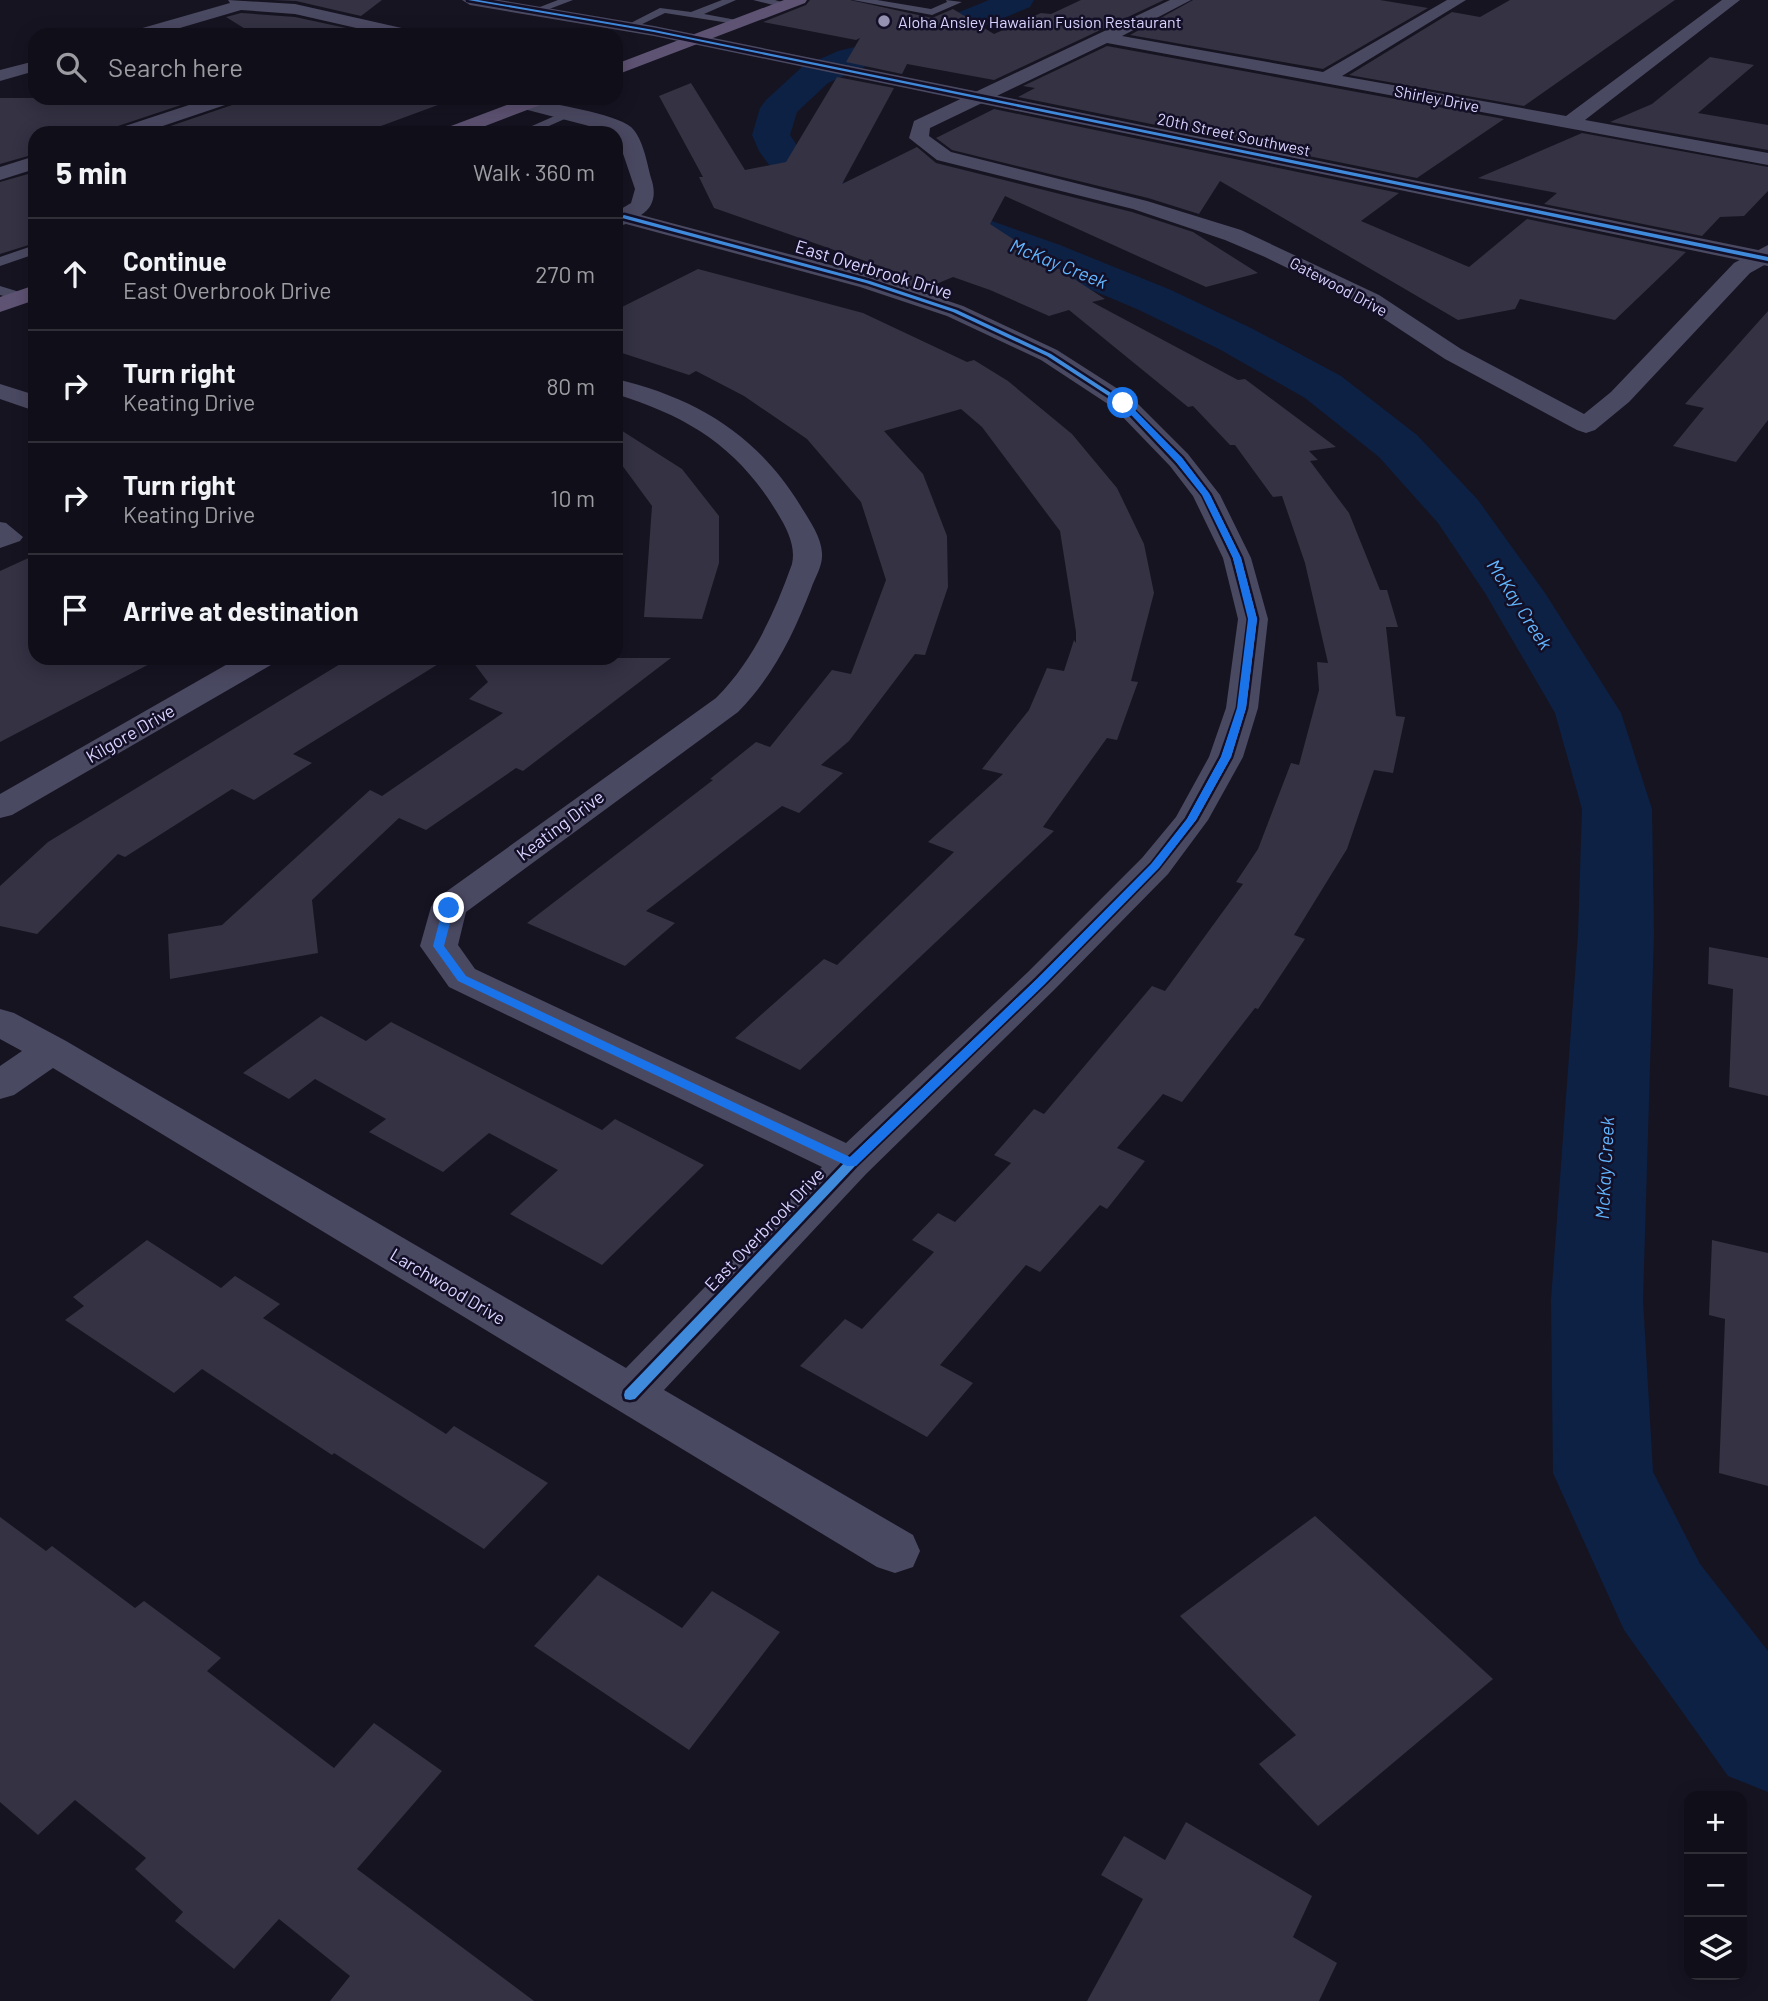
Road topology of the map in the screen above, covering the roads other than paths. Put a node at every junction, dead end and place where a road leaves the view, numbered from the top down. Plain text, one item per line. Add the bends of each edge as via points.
1 (470, 0) edge
2 (568, 0) edge
3 (732, 0) edge
4 (758, 0) edge
5 (858, 0) edge
6 (951, 0) edge
7 (1183, 0) edge
8 (1458, 0) edge
9 (1732, 0) edge
10 (238, 2) edge
11 (792, 3) edge
12 (532, 12) junction
13 (694, 14) junction
14 (738, 23) junction
15 (628, 27) junction
16 (159, 28) edge
17 (378, 28) edge
18 (1105, 38) junction
19 (695, 40) junction
20 (28, 67) edge
21 (623, 67) edge
22 (0, 76) edge
23 (1326, 78) junction
24 (980, 99) junction
25 (207, 105) edge
26 (524, 105) edge
27 (545, 105) edge
28 (570, 114) junction
29 (1569, 123) junction
30 (144, 126) edge
31 (468, 126) edge
32 (540, 126) edge
33 (613, 126) edge
34 (623, 131) edge
35 (1768, 159) edge
36 (28, 164) edge
37 (0, 174) edge
38 (623, 217) edge
39 (623, 220) edge
40 (28, 252) edge
41 (1766, 256) edge
42 (0, 262) edge
43 (623, 389) edge
44 (0, 391) edge
45 (28, 401) edge
46 (0, 527) edge
47 (0, 543) edge
48 (248, 665) edge
49 (0, 808) edge
50 (0, 1023) edge
51 (52, 1050) junction
52 (0, 1085) edge
53 (851, 1163) junction
54 (630, 1395) junction
55 (895, 1551) dead end

1 - 12 street, 20th Street Southwest
2 - 12 lane
3 - 13 lane
4 - 11 lane
5 - 6 lane via 932,12 957,2
7 - 18 street
8 - 23 street
9 - 29 street
10 - 16 street
10 - 17 street via 295,9
11 - 14 main road
12 - 15 street, 20th Street Southwest
13 - 14 lane
13 - 15 lane via 660,10
14 - 19 main road
15 - 19 street, 20th Street Southwest
18 - 23 street, Shirley Drive
18 - 24 street
19 - 21 main road
19 - 24 street, 20th Street Southwest
20 - 22 street
23 - 29 street, Shirley Drive
24 - 41 street, 20th Street Southwest
24 - 41 street, Gatewood Drive via 921,125 919,138 944,156 1140,205 1273,252 1371,300 1453,354 1586,425 1620,397 1742,268
25 - 30 street
26 - 31 main road
27 - 28 street, East Overbrook Drive
28 - 32 lane
28 - 33 street, East Overbrook Drive
29 - 35 street, Shirley Drive
34 - 38 street, East Overbrook Drive via 645,189 641,206
36 - 37 street
39 - 53 street, East Overbrook Drive via 868,282 944,307 1049,355 1133,412 1179,460 1206,495 1237,558 1253,619 1242,708 1226,757 1191,820 1155,866 1069,953
40 - 42 lane
43 - 53 street, Keating Drive via 688,412 746,450 776,484 799,527 808,558 770,654 751,682 727,705 449,908 439,946 462,978
44 - 45 street
46 - 47 lane via 14,537
48 - 49 street, Kilgore Drive
50 - 51 street, Larchwood Drive
51 - 52 street
51 - 54 street, Larchwood Drive
53 - 54 street, East Overbrook Drive
54 - 55 street, Larchwood Drive

